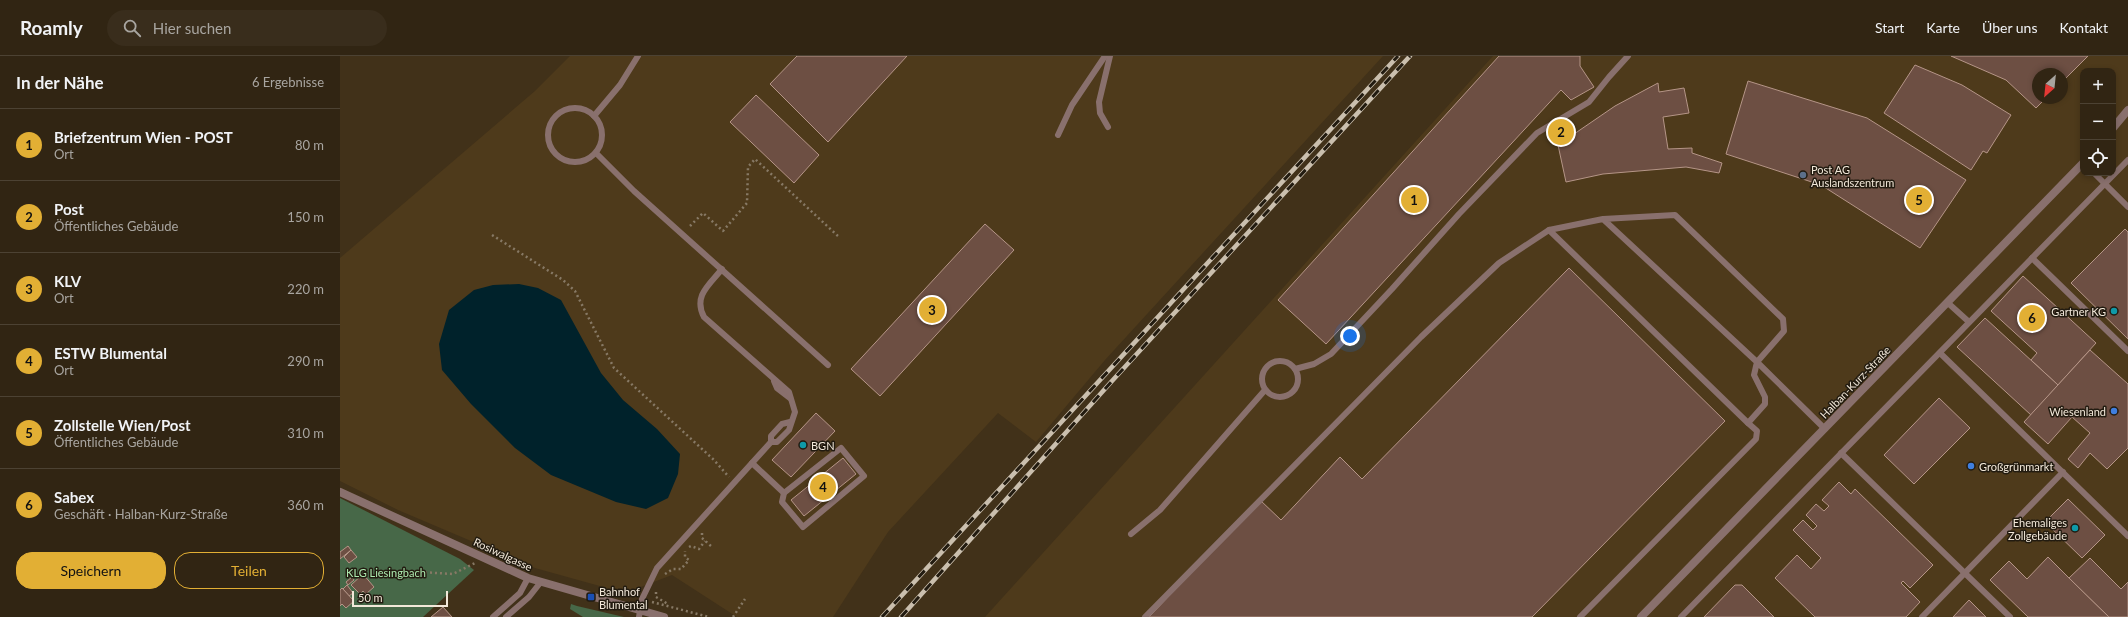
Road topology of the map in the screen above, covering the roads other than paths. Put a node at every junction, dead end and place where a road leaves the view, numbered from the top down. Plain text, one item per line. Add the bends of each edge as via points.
1 (638, 56) edge
2 (1105, 56) edge
3 (1110, 56) edge
4 (1628, 56) edge
5 (2128, 110) edge
6 (594, 116) junction
7 (2116, 124) edge
8 (1108, 127) dead end
9 (1058, 135) dead end
10 (596, 153) junction
11 (2128, 160) edge
12 (2080, 166) edge
13 (2097, 176) edge
14 (2104, 184) junction
15 (2128, 207) edge
16 (1603, 219) junction
17 (1549, 230) junction
18 (2032, 258) junction
19 (722, 269) junction
20 (1948, 303) junction
21 (1970, 322) junction
22 (2128, 351) edge
23 (1940, 353) junction
24 (1758, 362) junction
25 (828, 365) dead end
26 (1295, 369) junction
27 (1265, 390) junction
28 (1748, 423) junction
29 (1824, 429) junction
30 (1841, 453) junction
31 (752, 463) junction
32 (2063, 472) junction
33 (340, 492) edge
34 (784, 493) junction
35 (1131, 534) dead end
36 (2128, 536) edge
37 (1964, 574) junction
38 (528, 578) junction
39 (540, 583) junction
40 (639, 613) edge
41 (493, 617) edge
42 (506, 617) edge
43 (664, 617) edge
44 (1145, 617) edge
45 (1580, 617) edge
46 (1642, 617) edge
47 (1681, 617) edge
48 (1922, 617) edge
49 (2010, 617) edge

1 - 6 lane via 620,85
2 - 9 lane via 1072,105
3 - 8 lane via 1099,102 1100,113
4 - 26 lane via 1589,102 1537,133 1331,354 1314,364
5 - 7 street
6 - 10 lane via 601,127 602,136
6 - 10 lane via 582,109 564,110 556,114 551,121 547,139 550,148 563,160 580,162
10 - 19 lane via 634,191
11 - 14 lane
12 - 20 street, Halban-Kurz-Straße
13 - 14 lane
14 - 15 lane
14 - 18 lane
16 - 17 lane
16 - 24 lane
16 - 24 lane via 1675,215 1686,224 1784,319 1784,331
17 - 28 lane
17 - 44 lane via 1499,263 1421,337
18 - 21 lane
18 - 22 lane
19 - 25 lane
19 - 31 lane via 701,296 699,308 704,317 790,398 795,412 790,422 782,424 771,436 771,442
20 - 21 lane
20 - 29 street, Halban-Kurz-Straße
21 - 23 lane
23 - 30 lane
23 - 32 lane
24 - 28 lane via 1754,375 1765,397 1765,404
24 - 29 lane
26 - 27 lane via 1298,380 1293,392 1282,397
26 - 27 lane via 1286,362 1269,364 1262,379
27 - 35 lane via 1160,510
28 - 45 lane via 1757,432 1756,438
29 - 46 street, Halban-Kurz-Straße
30 - 37 lane
30 - 47 lane
31 - 34 lane
31 - 40 lane via 656,568 642,599
32 - 36 lane
32 - 37 lane
33 - 38 street, Rosiwalgasse
34 - 34 lane via 782,502 803,527 864,476 841,448
37 - 48 lane
37 - 49 lane
38 - 39 street, Rosiwalgasse
38 - 41 lane via 520,593
39 - 40 street, Rosiwalgasse
39 - 42 lane via 529,598
40 - 43 street, Rosiwalgasse

